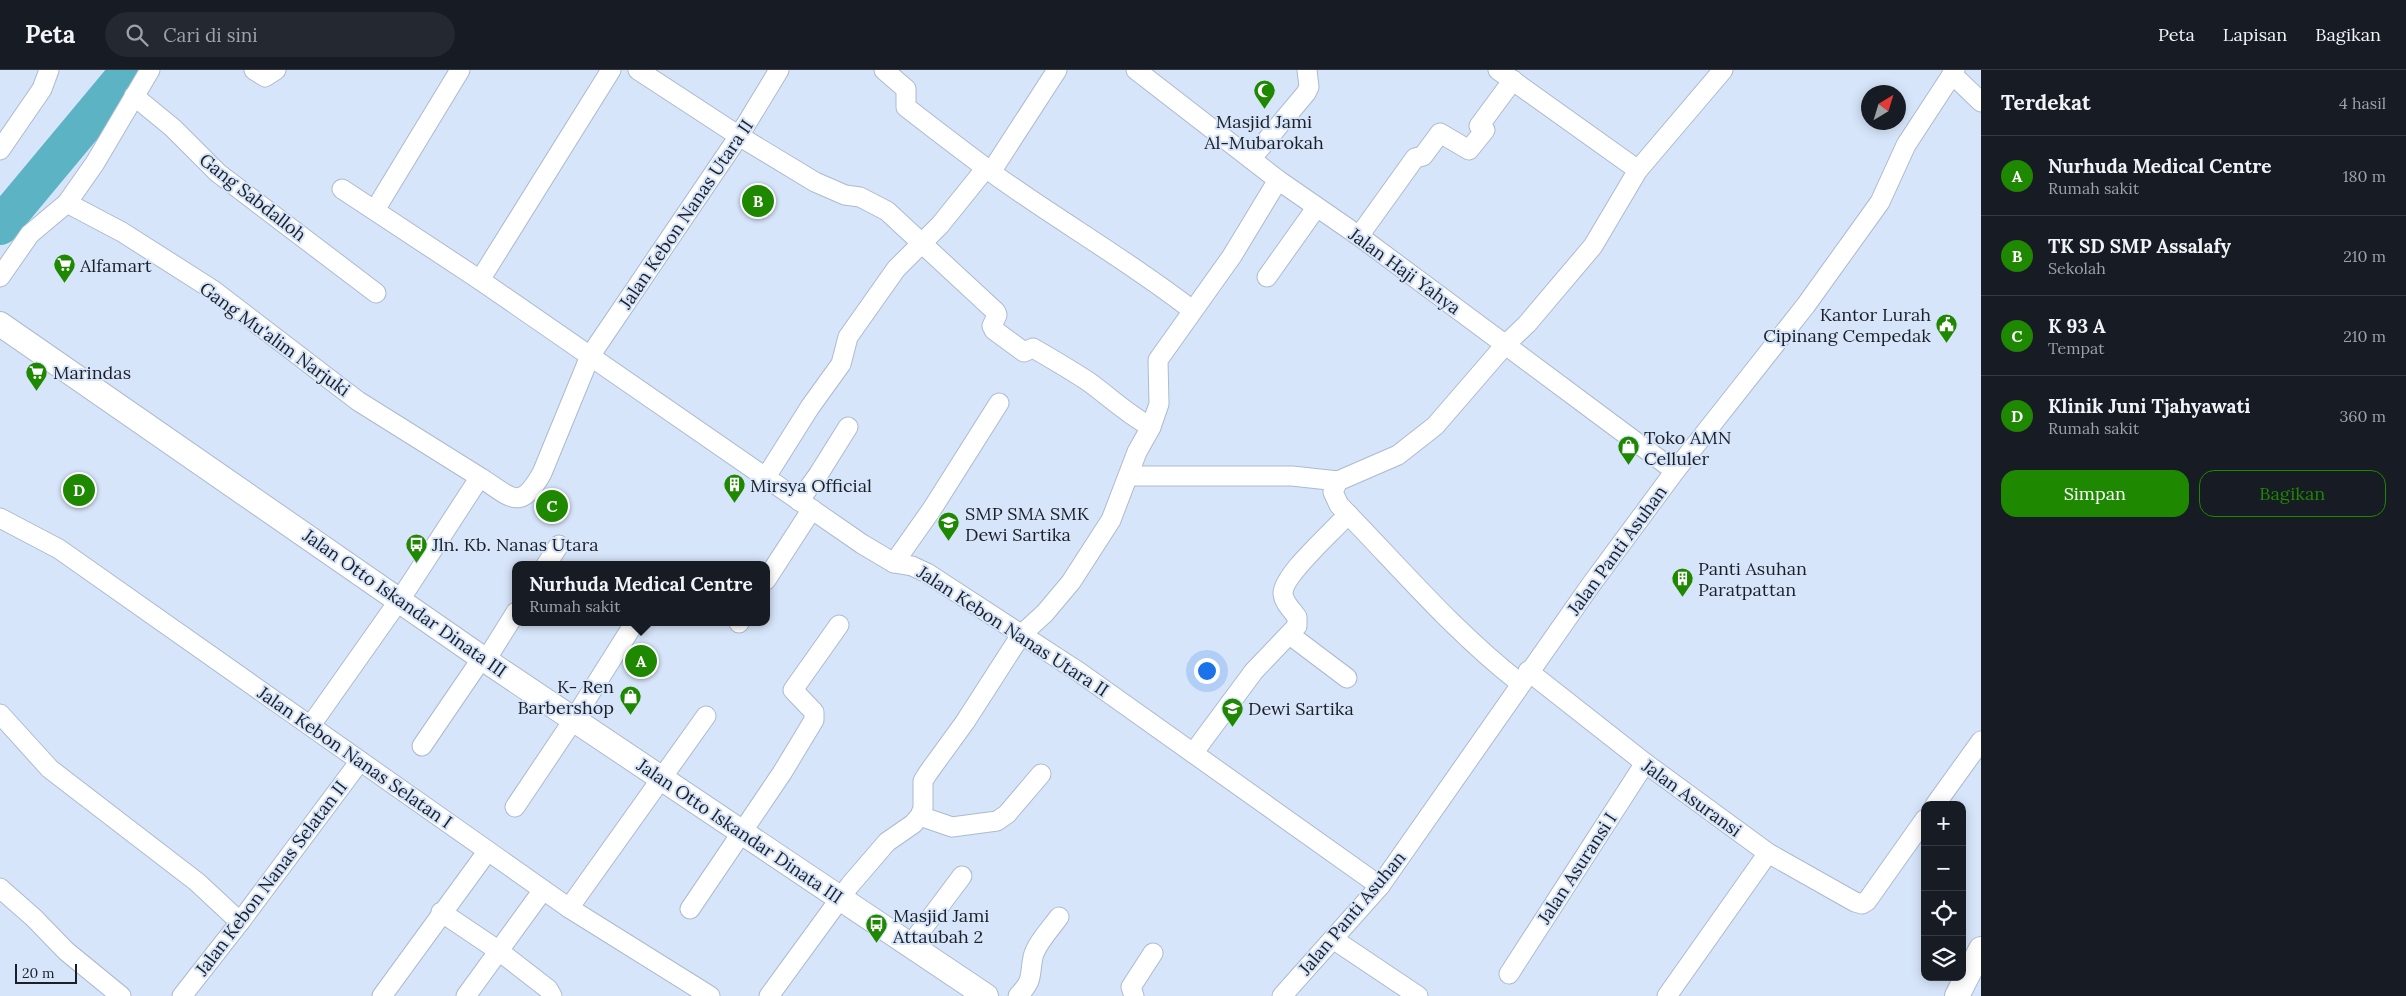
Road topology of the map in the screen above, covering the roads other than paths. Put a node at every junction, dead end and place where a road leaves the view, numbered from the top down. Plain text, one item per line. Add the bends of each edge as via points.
1 (49, 70) edge
2 (150, 70) edge
3 (460, 70) edge
4 (611, 70) edge
5 (638, 70) edge
6 (779, 70) edge
7 (884, 70) edge
8 (1058, 70) edge
9 (1136, 70) edge
10 (1307, 70) edge
11 (1723, 70) edge
12 (1954, 72) edge
13 (1506, 75) edge
14 (134, 96) junction
15 (1981, 102) edge
16 (739, 136) junction
17 (0, 150) edge
18 (1251, 159) junction
19 (989, 170) junction
20 (1638, 170) junction
21 (1278, 180) junction
22 (342, 189) dead end
23 (67, 203) junction
24 (1316, 208) junction
25 (376, 210) junction
26 (1358, 236) junction
27 (922, 245) junction
28 (0, 277) edge
29 (1267, 277) dead end
30 (480, 280) junction
31 (376, 293) dead end
32 (1192, 310) junction
33 (0, 324) edge
34 (1505, 345) junction
35 (590, 356) junction
36 (999, 403) dead end
37 (848, 427) dead end
38 (1151, 428) junction
39 (1675, 471) junction
40 (1128, 476) junction
41 (766, 477) junction
42 (481, 478) junction
43 (1338, 481) junction
44 (805, 505) junction
45 (1348, 514) junction
46 (0, 518) edge
47 (559, 545) dead end
48 (549, 561) edge
49 (894, 563) junction
50 (770, 572) edge
51 (399, 600) junction
52 (512, 618) edge
53 (632, 626) edge
54 (839, 626) dead end
55 (1290, 634) junction
56 (1021, 635) junction
57 (484, 659) junction
58 (1524, 677) junction
59 (1347, 678) dead end
60 (706, 716) dead end
61 (574, 719) junction
62 (3, 725) edge
63 (310, 725) junction
64 (1981, 741) edge
65 (422, 746) dead end
66 (1194, 752) junction
67 (360, 761) junction
68 (1644, 763) junction
69 (1041, 774) dead end
70 (663, 780) junction
71 (1938, 801) edge
72 (514, 807) dead end
73 (920, 816) junction
74 (1921, 825) edge
75 (743, 831) junction
76 (487, 852) junction
77 (1768, 853) junction
78 (962, 876) dead end
79 (1380, 886) junction
80 (0, 888) edge
81 (543, 890) junction
82 (840, 900) junction
83 (569, 908) junction
84 (690, 909) dead end
85 (441, 912) junction
86 (1059, 917) dead end
87 (240, 922) junction
88 (1334, 939) junction
89 (911, 944) junction
90 (1981, 949) edge
91 (498, 951) junction
92 (1153, 953) dead end
93 (1509, 974) dead end
94 (121, 996) edge
95 (182, 996) edge
96 (382, 996) edge
97 (466, 996) edge
98 (552, 996) edge
99 (710, 996) edge
100 (769, 996) edge
101 (986, 996) edge
102 (1018, 996) edge
103 (1134, 996) edge
104 (1282, 996) edge
105 (1418, 996) edge
106 (1667, 996) edge
107 (1958, 996) edge

1 - 17 street via 42,89
2 - 14 street
3 - 25 street
4 - 30 street
5 - 16 street
6 - 16 street, Jalan Kebon Nanas Utara II
7 - 19 street via 906,89 906,107
8 - 19 street
9 - 18 street, Jalan Haji Yahya
10 - 18 street via 1309,87 1306,93
11 - 20 street
12 - 15 street
12 - 39 street, Jalan Panti Asuhan via 1906,145 1880,202 1806,305
13 - 20 street
13 - 26 street via 1479,126 1484,130 1469,150 1439,134 1421,157 1415,158
14 - 23 street
14 - 31 street, Gang Sabdalloh via 173,128 218,173
16 - 27 street via 822,186 873,202
16 - 35 street, Jalan Kebon Nanas Utara II
18 - 21 street, Jalan Haji Yahya
19 - 27 street
19 - 32 street via 1152,279
20 - 34 street via 1593,246
21 - 24 street, Jalan Haji Yahya
21 - 32 street via 1232,256
22 - 25 street
23 - 28 street via 30,234
23 - 42 street, Gang Mu'alim Narjuki via 128,236 213,290 358,401
24 - 26 street, Jalan Haji Yahya
24 - 29 street
25 - 30 street
26 - 34 street, Jalan Haji Yahya
27 - 38 street via 996,312 994,330 1024,352 1033,348 1048,357
27 - 41 street via 896,269 853,330 841,364
30 - 35 street
32 - 38 street via 1158,360 1159,404
33 - 51 street, Jalan Otto Iskandar Dinata III
34 - 39 street, Jalan Haji Yahya
34 - 43 street via 1435,426 1398,455
35 - 41 street, Jalan Kebon Nanas Utara II
35 - 42 street, Jalan Kebon Nanas Utara II via 533,490 521,498 511,498
36 - 49 street
37 - 44 street via 818,475
38 - 40 street
39 - 58 street, Jalan Panti Asuhan
40 - 43 street via 1292,476
40 - 56 street via 1111,520 1071,582
41 - 44 street, Jalan Kebon Nanas Utara II
42 - 51 street
43 - 45 street, Jalan Asuransi via 1334,496
44 - 49 street, Jalan Kebon Nanas Utara II
44 - 50 street
45 - 55 street via 1285,584 1284,601 1298,621
45 - 58 street, Jalan Asuransi via 1426,597 1500,668
46 - 63 street, Jalan Kebon Nanas Selatan I via 59,549
47 - 48 street
49 - 56 street, Jalan Kebon Nanas Utara II via 927,573
51 - 57 street, Jalan Otto Iskandar Dinata III
51 - 63 street
52 - 57 street
53 - 61 street
54 - 75 street via 794,690 814,712 814,720
55 - 59 street
55 - 66 street via 1254,671
56 - 66 street, Jalan Kebon Nanas Utara II
56 - 73 street via 923,781
57 - 61 street, Jalan Otto Iskandar Dinata III
57 - 65 street
58 - 68 street, Jalan Asuransi
58 - 79 street, Jalan Panti Asuhan via 1488,734
60 - 70 street
61 - 70 street, Jalan Otto Iskandar Dinata III
61 - 72 street
62 - 87 street via 50,769 197,882
63 - 67 street, Jalan Kebon Nanas Selatan I
64 - 71 street
66 - 79 street, Jalan Kebon Nanas Utara II
67 - 76 street, Jalan Kebon Nanas Selatan I
67 - 87 street, Jalan Kebon Nanas Selatan II
68 - 77 street, Jalan Asuransi
68 - 93 street, Jalan Asuransi I
69 - 73 street via 1008,814 997,821 952,827
70 - 75 street, Jalan Otto Iskandar Dinata III
70 - 83 street
73 - 82 street via 887,842
74 - 77 street, Jalan Asuransi via 1862,904
75 - 82 street, Jalan Otto Iskandar Dinata III
75 - 84 street
76 - 81 street, Jalan Kebon Nanas Selatan I
76 - 85 street
77 - 106 street
78 - 89 street
79 - 88 street, Jalan Panti Asuhan
80 - 94 street via 66,951
81 - 83 street, Jalan Kebon Nanas Selatan I
81 - 91 street
82 - 89 street, Jalan Otto Iskandar Dinata III
82 - 100 street
83 - 99 street, Jalan Kebon Nanas Selatan I
85 - 91 street
85 - 96 street
86 - 102 street via 1033,957 1032,975
87 - 95 street, Jalan Kebon Nanas Selatan II
88 - 104 street, Jalan Panti Asuhan
88 - 105 street
89 - 101 street, Jalan Otto Iskandar Dinata III
90 - 107 street
91 - 97 street
91 - 98 street via 548,989
92 - 103 street via 1131,988

